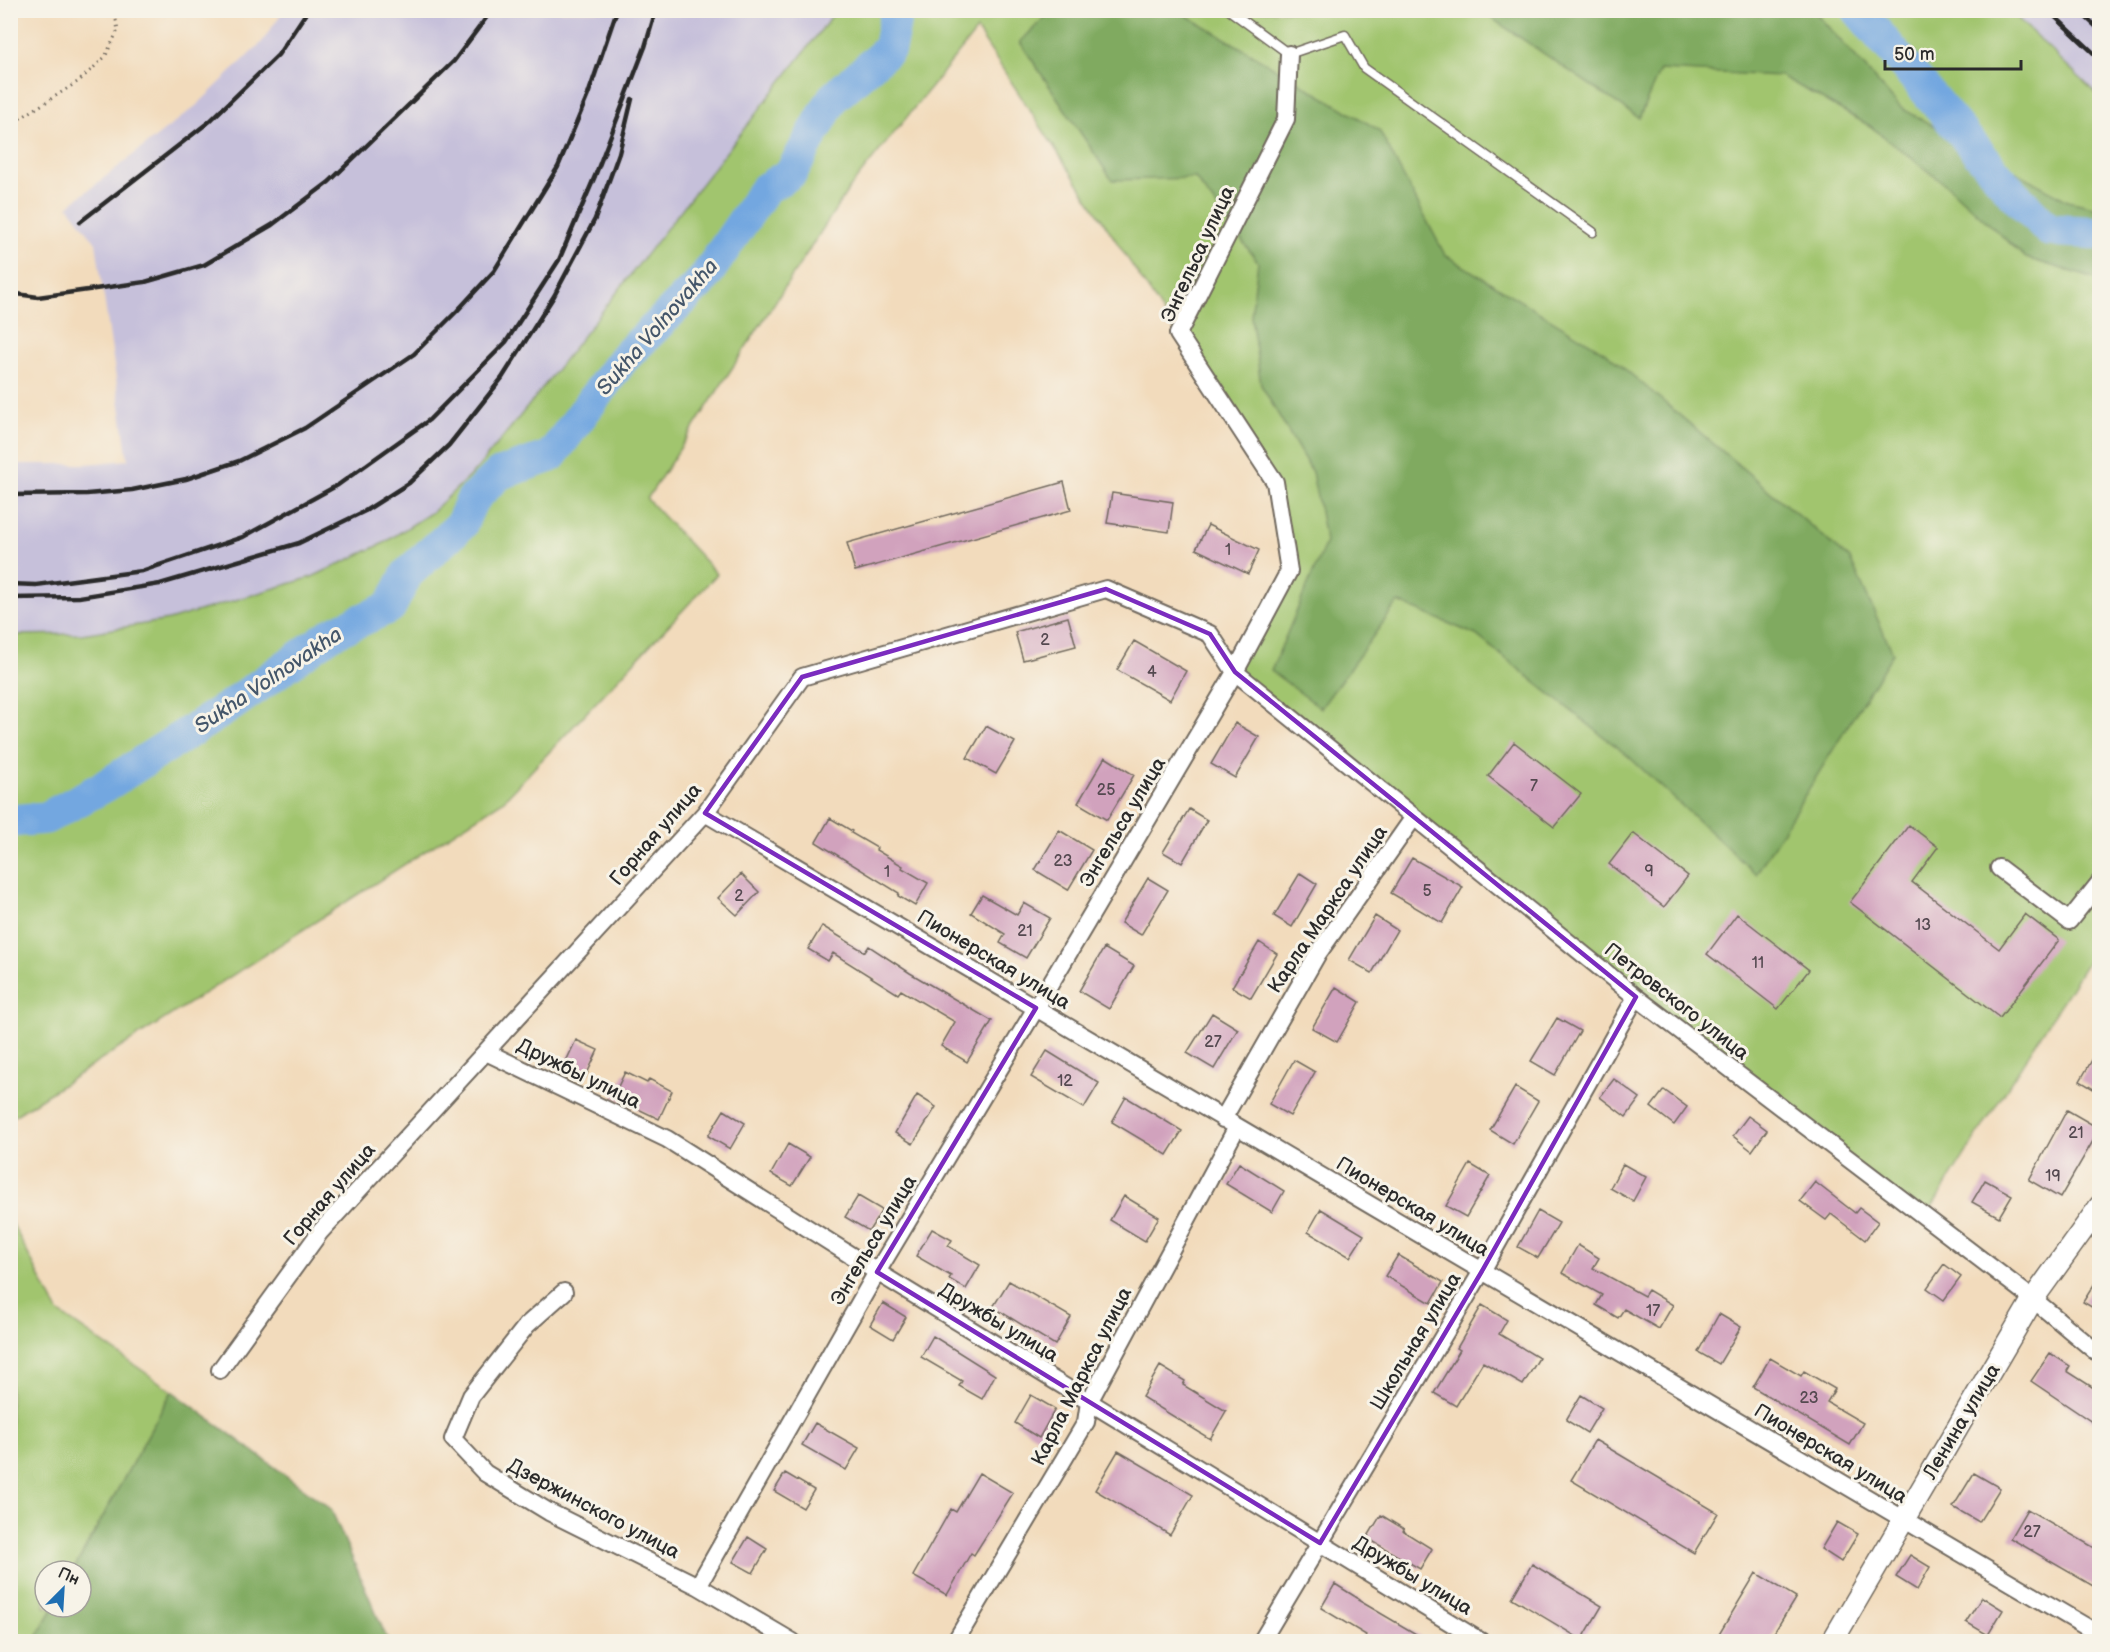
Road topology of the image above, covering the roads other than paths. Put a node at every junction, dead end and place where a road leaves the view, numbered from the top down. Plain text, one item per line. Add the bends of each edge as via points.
1 (1229, 10) edge
2 (1289, 54) junction
3 (1593, 232) dead end
4 (1234, 672) junction
5 (705, 813) junction
6 (1413, 817) junction
7 (1999, 868) dead end
8 (2100, 882) edge
9 (1636, 997) junction
10 (1036, 1008) junction
11 (486, 1052) junction
12 (1230, 1123) junction
13 (2100, 1206) edge
14 (1482, 1271) junction
15 (877, 1272) junction
16 (564, 1292) dead end
17 (2033, 1299) junction
18 (2100, 1355) edge
19 (220, 1370) dead end
20 (1089, 1402) junction
21 (1903, 1519) junction
22 (1320, 1543) junction
23 (698, 1586) junction
24 (2100, 1635) edge
25 (793, 1641) edge
26 (955, 1641) edge
27 (1261, 1641) edge
28 (1482, 1641) edge
29 (1832, 1641) edge

1 - 2 lane
2 - 3 lane via 1345,35 1364,68
2 - 4 street, Энгельса улица via 1287,119 1178,334 1275,482 1289,571
4 - 5 street, Горная улица via 1210,634 1106,589 802,677
4 - 6 street, Петровского улица
4 - 10 street, Энгельса улица
5 - 10 street, Пионерская улица
5 - 11 street, Горная улица
6 - 9 street, Петровского улица
6 - 12 street, Карла Маркса улица via 1317,955
7 - 8 street via 2069,921
9 - 14 street, Школьная улица
9 - 17 street, Петровского улица
10 - 12 street, Пионерская улица
10 - 15 street, Энгельса улица
11 - 15 street, Дружбы улица via 668,1139
11 - 19 street, Горная улица via 320,1232
12 - 14 street, Пионерская улица
12 - 20 street, Карла Маркса улица
13 - 17 street, Ленина улица
14 - 21 street, Пионерская улица
14 - 22 street, Школьная улица
15 - 20 street, Дружбы улица
15 - 23 street, Энгельса улица
16 - 23 street, Дзержинского улица via 527,1325 471,1396 453,1438 485,1473 549,1512
17 - 18 street, Петровского улица
17 - 21 street, Ленина улица
20 - 22 street, Дружбы улица
20 - 26 street, Карла Маркса улица via 1086,1422
21 - 24 street, Пионерская улица
21 - 29 street, Ленина улица
22 - 27 street, Школьная улица
22 - 28 street, Дружбы улица
23 - 25 street, Дзержинского улица

